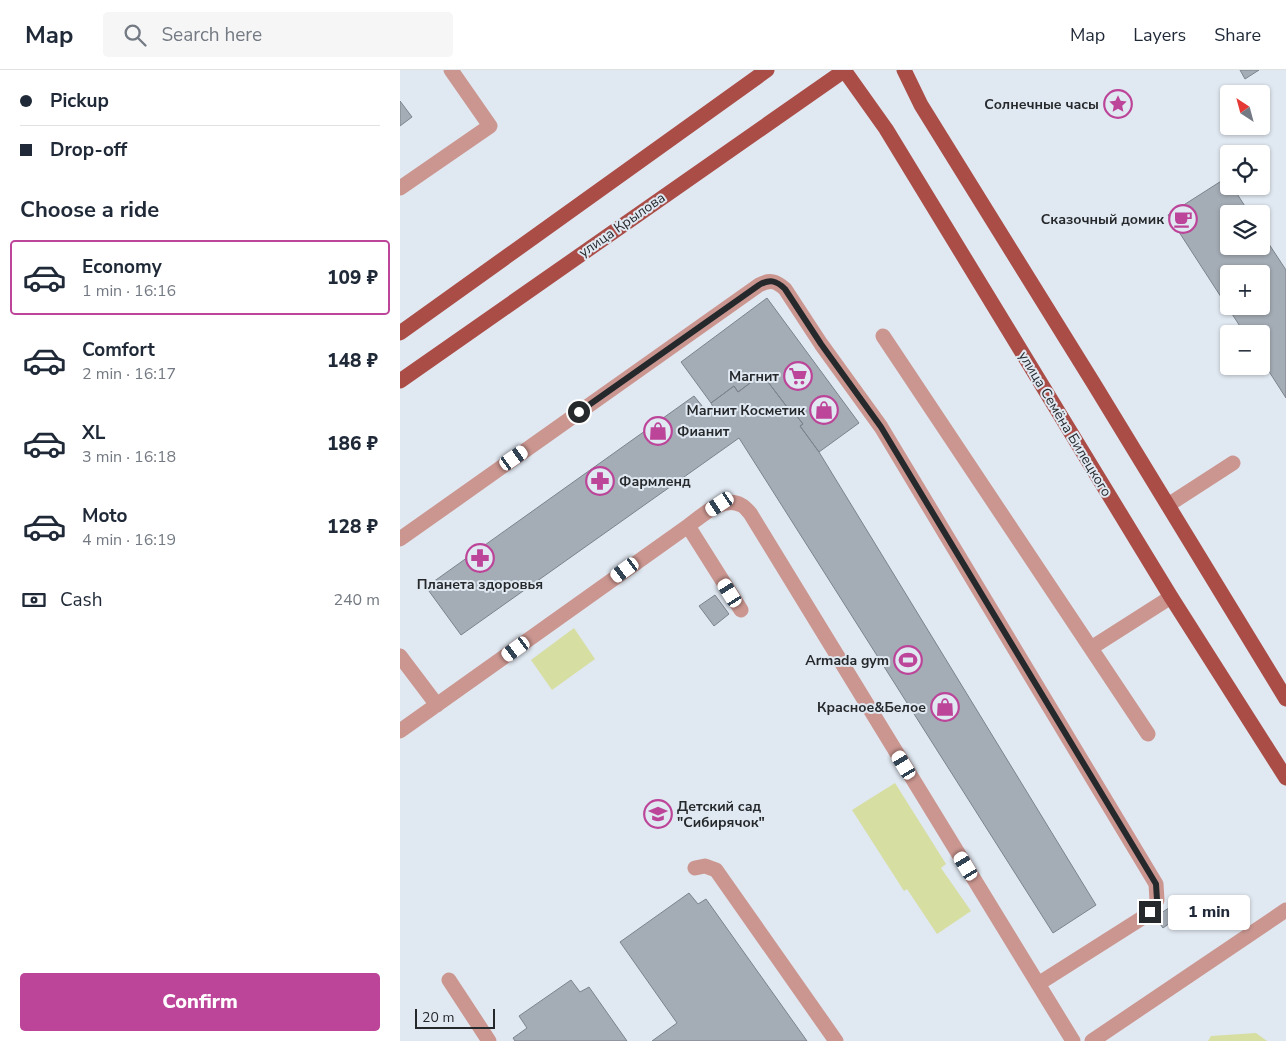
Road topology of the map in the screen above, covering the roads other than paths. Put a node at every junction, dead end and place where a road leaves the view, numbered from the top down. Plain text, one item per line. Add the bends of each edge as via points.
1 (451, 70) edge
2 (767, 70) edge
3 (845, 70) edge
4 (904, 70) edge
5 (400, 188) edge
6 (400, 332) edge
7 (883, 336) dead end
8 (400, 381) edge
9 (1233, 464) dead end
10 (1168, 505) junction
11 (688, 526) junction
12 (400, 539) edge
13 (1172, 597) junction
14 (741, 610) dead end
15 (1091, 648) junction
16 (400, 656) edge
17 (1286, 699) edge
18 (437, 705) junction
19 (400, 731) edge
20 (1148, 734) dead end
21 (1286, 778) edge
22 (695, 868) dead end
23 (1286, 910) edge
24 (449, 980) dead end
25 (1038, 984) junction
26 (489, 1041) edge
27 (836, 1041) edge
28 (1073, 1041) edge
29 (1092, 1041) edge

1 - 5 lane via 490,126
2 - 6 main road
3 - 8 main road, улица Крылова
3 - 13 main road, улица Семёна Билецкого via 886,129
4 - 10 main road via 921,105
7 - 15 lane
9 - 10 lane
10 - 17 main road
11 - 14 lane
11 - 18 lane
11 - 25 lane via 720,504 742,505 750,513
12 - 25 lane via 759,285 779,283 881,427 1156,884 1157,900 1150,912
13 - 15 lane
13 - 21 main road, улица Семёна Билецкого
15 - 20 lane
16 - 18 lane
18 - 19 lane
22 - 27 lane via 705,866 716,870
23 - 29 lane
24 - 26 lane
25 - 28 lane

